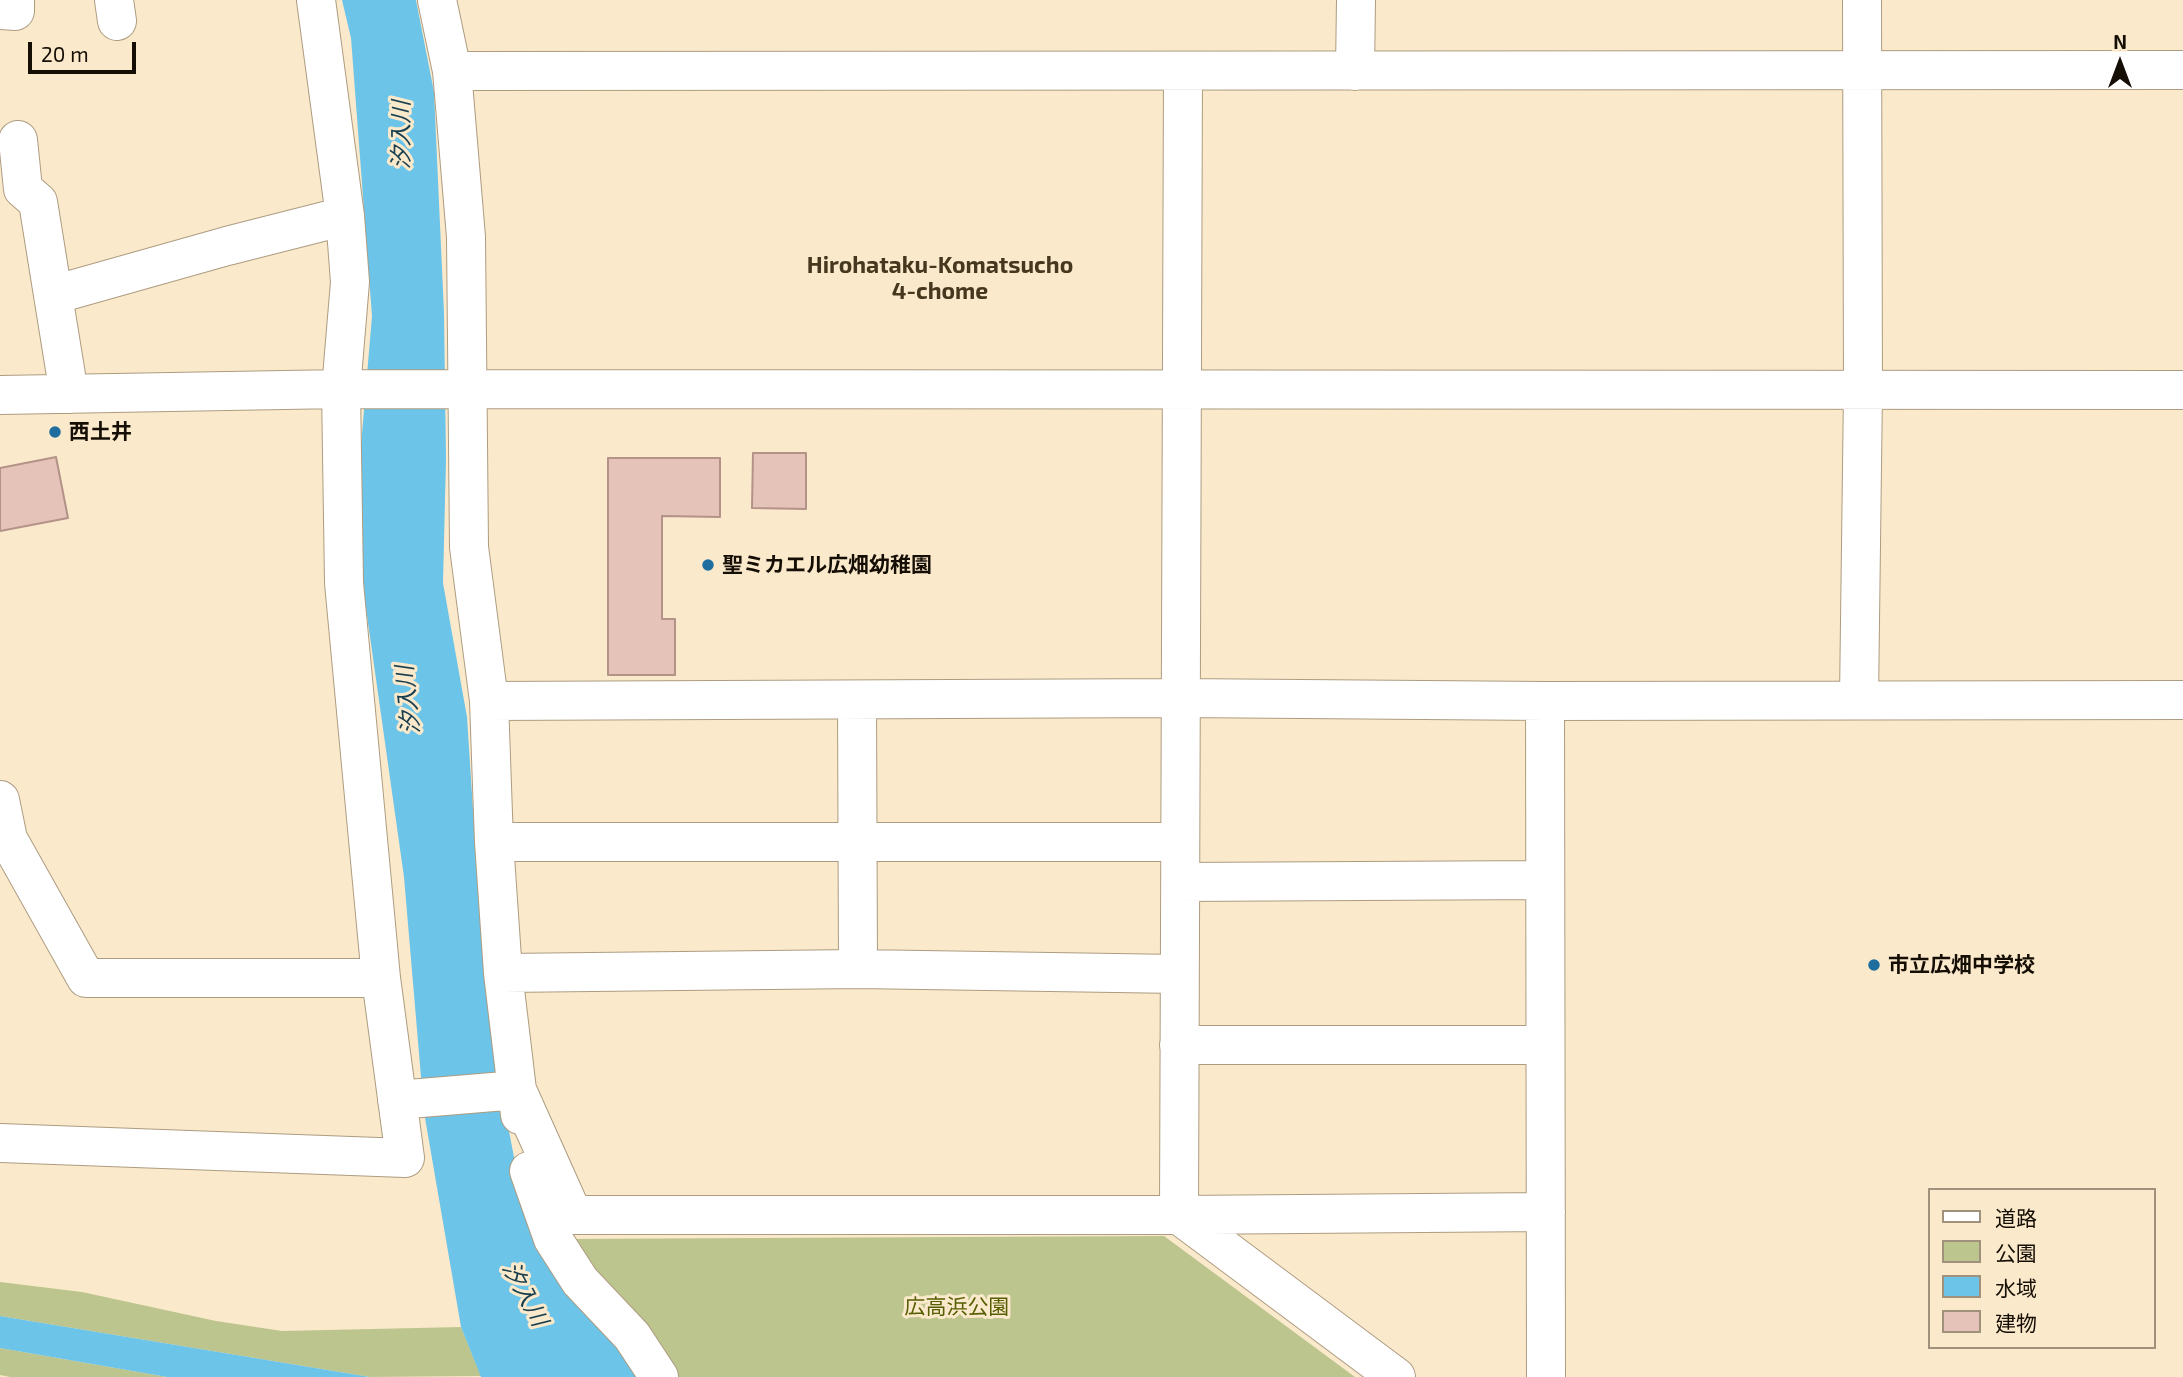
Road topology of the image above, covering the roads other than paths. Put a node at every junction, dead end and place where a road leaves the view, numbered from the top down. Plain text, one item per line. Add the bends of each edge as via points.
1 (15, 0) edge
2 (316, 0) edge
3 (437, 0) edge
4 (1356, 0) edge
5 (1862, 0) edge
6 (0, 10) edge
7 (1863, 70) junction
8 (2183, 70) edge
9 (452, 71) junction
10 (1355, 71) junction
11 (1183, 72) junction
12 (18, 140) dead end
13 (345, 216) junction
14 (53, 295) junction
15 (341, 389) junction
16 (466, 389) junction
17 (1182, 390) junction
18 (1863, 390) junction
19 (2183, 390) edge
20 (69, 394) junction
21 (0, 395) edge
22 (1180, 698) junction
23 (1859, 699) junction
24 (857, 700) junction
25 (2183, 700) edge
26 (489, 701) junction
27 (1545, 701) junction
28 (0, 800) edge
29 (494, 842) junction
30 (1180, 842) junction
31 (858, 843) junction
32 (1545, 880) junction
33 (1180, 882) junction
34 (858, 969) junction
35 (503, 973) junction
36 (1180, 974) junction
37 (381, 978) junction
38 (1180, 1045) junction
39 (1545, 1045) junction
40 (517, 1090) junction
41 (397, 1100) junction
42 (0, 1143) edge
43 (1546, 1212) junction
44 (1179, 1215) junction
45 (659, 1377) edge
46 (1396, 1377) edge
47 (1546, 1377) edge

1 - 6 street via 15,11
2 - 13 street
3 - 9 street
4 - 10 street
5 - 7 street
7 - 8 street
7 - 10 street
7 - 18 street
9 - 11 street
9 - 16 street via 466,237
10 - 11 street
11 - 17 street
12 - 14 street via 23,189 37,202
13 - 14 street
13 - 15 street via 350,282
14 - 20 street
15 - 16 street
15 - 20 street
15 - 37 street via 344,583
16 - 17 street
16 - 26 street via 469,547
17 - 18 street
17 - 22 street
18 - 19 street
18 - 23 street
20 - 21 street
22 - 24 street
22 - 27 street
22 - 30 street
23 - 25 street
23 - 27 street
24 - 26 street
24 - 31 street
26 - 29 street
27 - 32 street
28 - 37 street via 8,839 86,978
29 - 31 street
29 - 35 street
30 - 31 street
30 - 33 street
31 - 34 street
32 - 33 street
32 - 39 street
33 - 36 street
34 - 35 street
34 - 36 street
35 - 40 street
36 - 38 street
37 - 41 street
38 - 39 street
38 - 44 street
39 - 43 street
40 - 41 street
40 - 44 street via 573,1215
40 - 45 street via 529,1170 553,1239 580,1281 632,1336
41 - 42 street via 405,1158
43 - 44 street
43 - 47 street
44 - 46 street

